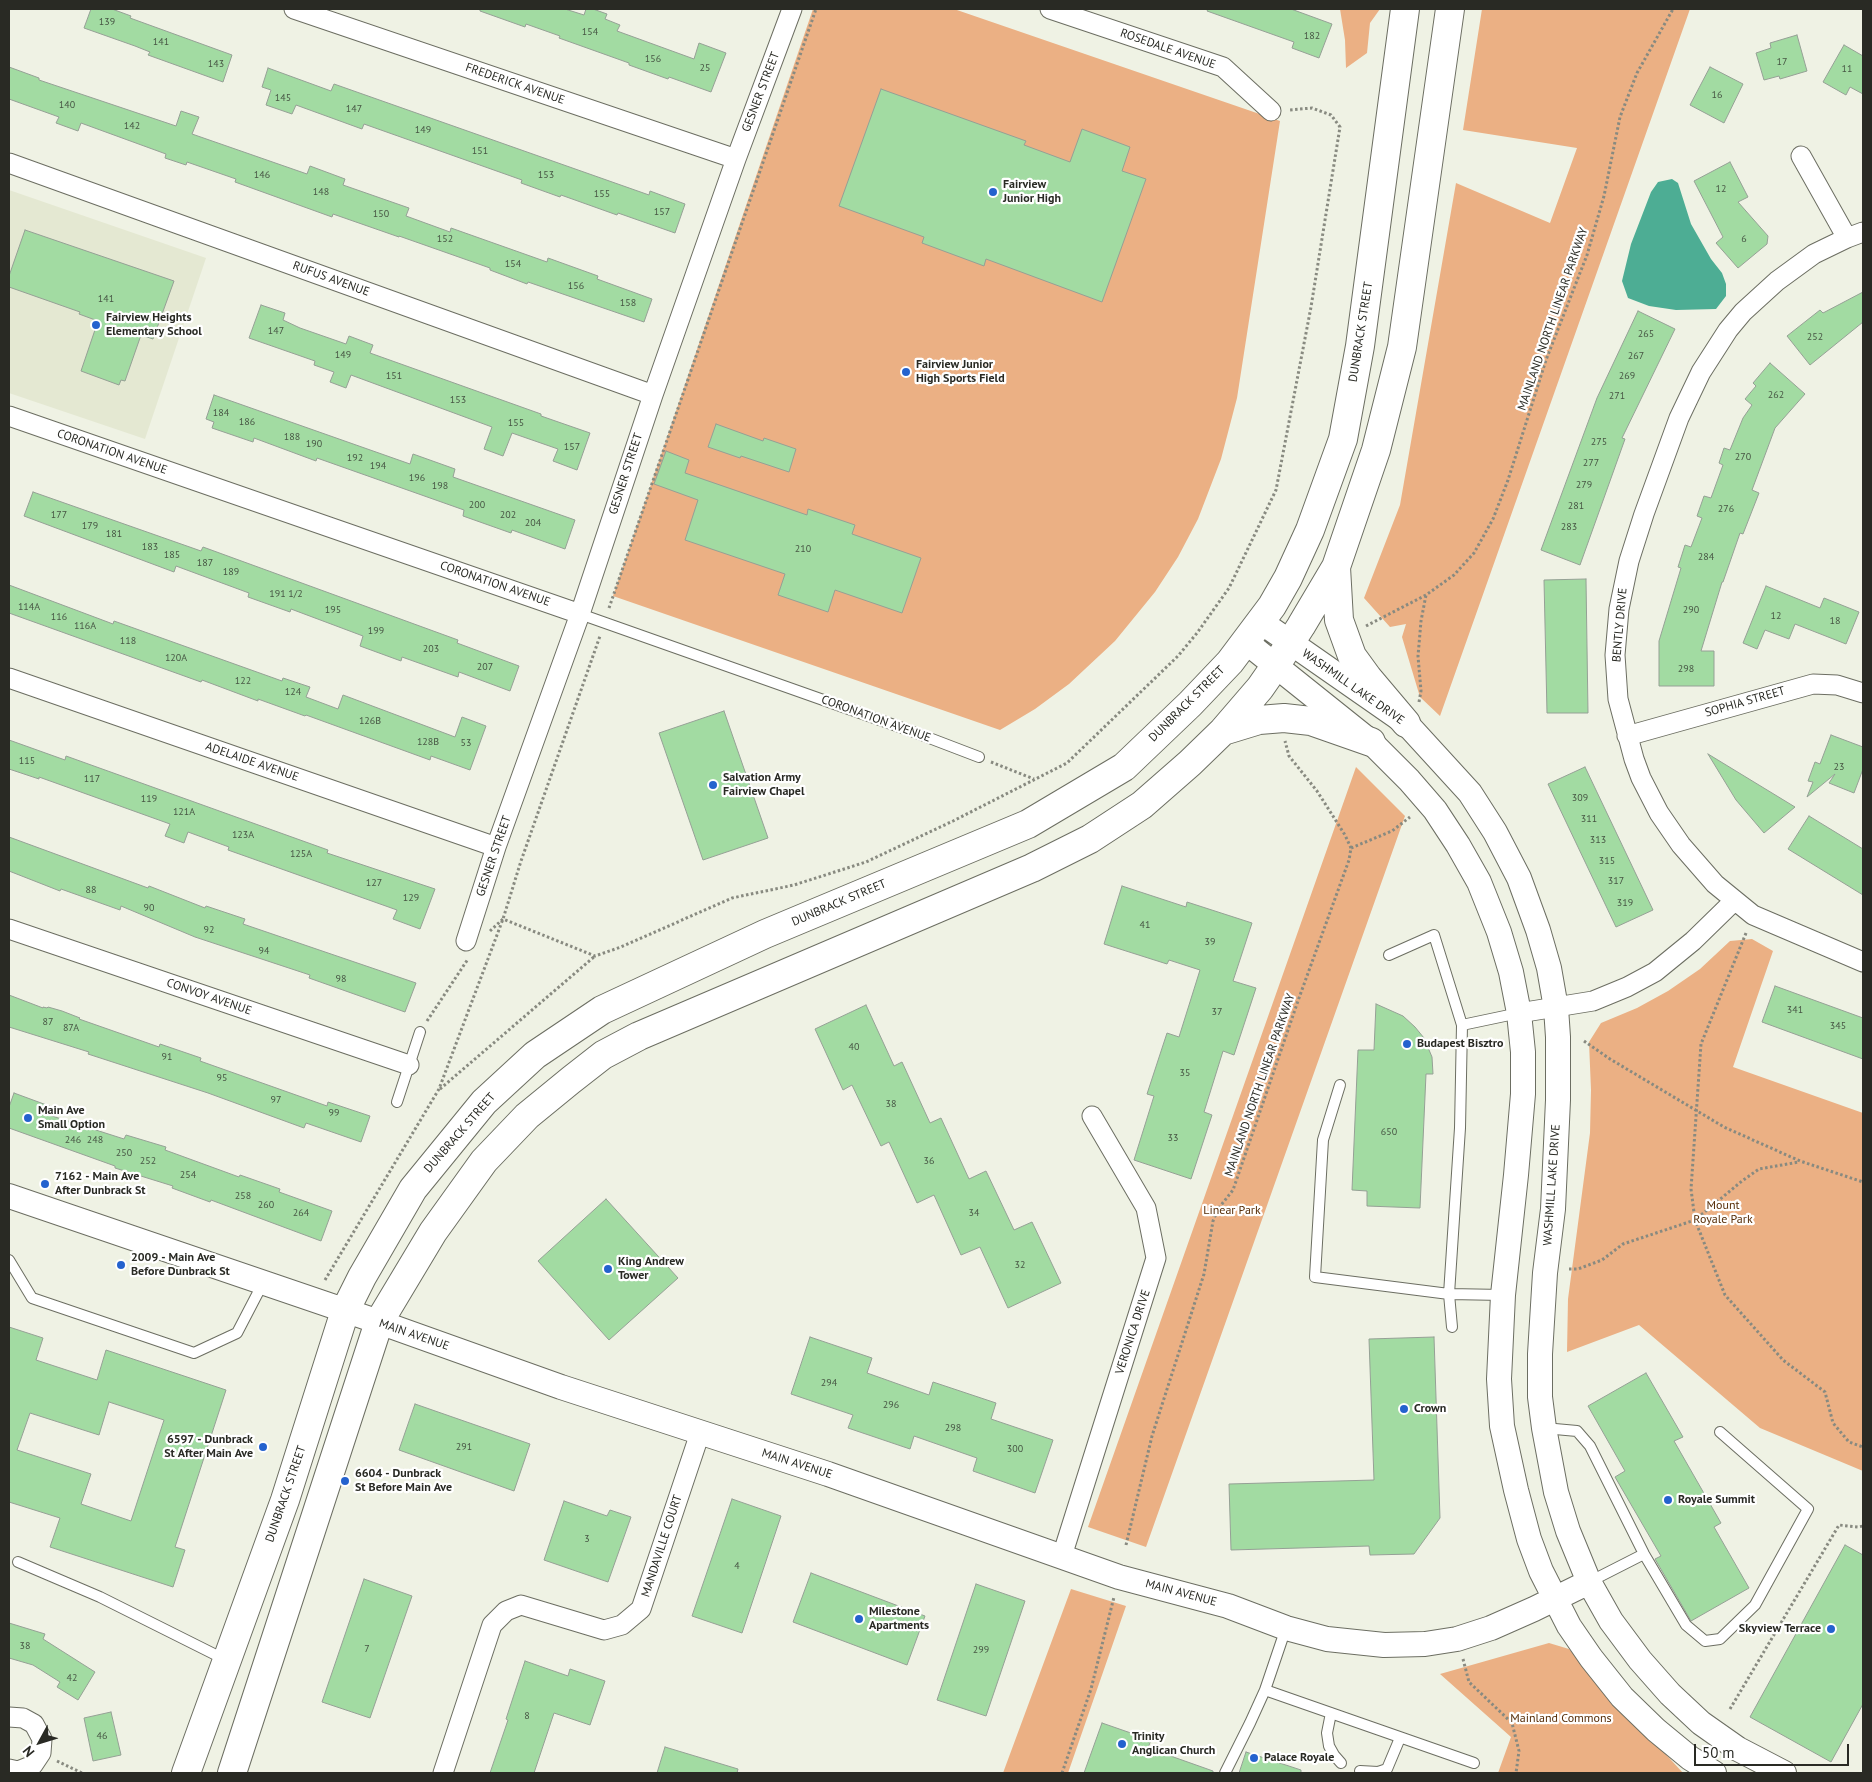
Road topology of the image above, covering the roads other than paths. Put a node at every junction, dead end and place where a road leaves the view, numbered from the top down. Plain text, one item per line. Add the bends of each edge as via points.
1 (294, 9) edge
2 (792, 9) edge
3 (1050, 9) edge
4 (1406, 9) edge
5 (1450, 9) edge
6 (1271, 111) road end
7 (1801, 156) dead end
8 (736, 159) junction
9 (9, 163) edge
10 (1855, 235) edge
11 (653, 395) junction
12 (9, 416) edge
13 (1336, 567) junction
14 (580, 614) junction
15 (1254, 632) junction
16 (1283, 654) junction
17 (9, 678) edge
18 (1863, 692) edge
19 (1412, 713) junction
20 (1223, 731) junction
21 (1627, 736) junction
22 (1371, 742) junction
23 (979, 757) road end
24 (496, 847) junction
25 (1734, 901) junction
26 (9, 929) edge
27 (467, 950) road end
28 (1389, 955) dead end
29 (1863, 962) edge
30 (1556, 1008) junction
31 (1519, 1013) junction
32 (1462, 1024) junction
33 (420, 1032) road end
34 (409, 1065) junction
35 (1340, 1085) dead end
36 (397, 1102) dead end
37 (1092, 1116) dead end
38 (9, 1196) edge
39 (9, 1260) edge
40 (263, 1283) junction
41 (1449, 1294) junction
42 (1503, 1295) junction
43 (345, 1311) junction
44 (379, 1322) junction
45 (1452, 1328) dead end
46 (1544, 1428) junction
47 (1720, 1432) dead end
48 (700, 1433) junction
49 (1644, 1554) junction
50 (1062, 1556) junction
51 (18, 1562) dead end
52 (1589, 1582) junction
53 (1554, 1600) junction
54 (1286, 1628) junction
55 (226, 1661) junction
56 (1265, 1690) junction
57 (1331, 1713) junction
58 (9, 1717) edge
59 (1400, 1738) junction
60 (1341, 1763) dead end
61 (1474, 1763) dead end
62 (9, 1769) edge
63 (1360, 1771) dead end
64 (186, 1773) edge
65 (232, 1773) edge
66 (443, 1773) edge
67 (1224, 1773) edge
68 (1714, 1773) edge
69 (1784, 1773) edge

1 - 8 street, FREDERICK AVENUE
2 - 8 street, GESNER STREET
3 - 6 street, ROSEDALE AVENUE via 1223,67
4 - 15 main road, DUNBRACK STREET via 1360,346 1342,439 1310,530 1288,578
5 - 13 main road via 1402,347 1376,450
7 - 10 street
8 - 11 street, GESNER STREET
9 - 11 street, RUFUS AVENUE
10 - 21 street, BENTLY DRIVE via 1814,254 1743,312 1710,358 1679,418 1631,553 1619,609 1616,678
11 - 14 street, GESNER STREET
12 - 14 street, CORONATION AVENUE
13 - 16 main road
13 - 19 main road via 1339,620 1352,656 1368,678
14 - 23 lane, CORONATION AVENUE
14 - 24 street, GESNER STREET
15 - 16 street, WASHMILL LAKE DRIVE
15 - 43 main road, DUNBRACK STREET via 1190,704 1124,767 1028,824 765,934 602,1010 535,1054 484,1102 413,1189
16 - 19 street, WASHMILL LAKE DRIVE
16 - 20 main road via 1260,688
16 - 22 street, WASHMILL LAKE DRIVE
17 - 24 street, ADELAIDE AVENUE
18 - 21 street, SOPHIA STREET via 1837,685 1813,684
19 - 30 street, WASHMILL LAKE DRIVE via 1470,793 1519,878 1549,968
20 - 22 main road via 1259,720 1284,718 1310,721
20 - 44 main road via 1142,805 1090,838 1032,868 638,1036 603,1055 528,1116 484,1161 432,1232
21 - 25 street, BENTLY DRIVE via 1641,778 1669,829 1704,873
22 - 31 street, WASHMILL LAKE DRIVE via 1435,810 1479,882 1499,932
24 - 27 street, GESNER STREET
25 - 29 street, BENTLY DRIVE via 1753,916
25 - 30 street via 1655,972 1593,1001
26 - 34 street, CONVOY AVENUE
28 - 32 lane via 1434,935
30 - 31 street
30 - 46 street, WASHMILL LAKE DRIVE via 1558,1100 1553,1209 1540,1354
31 - 32 lane
31 - 42 street, WASHMILL LAKE DRIVE via 1523,1094
32 - 41 lane via 1460,1128
33 - 34 lane
34 - 36 lane
35 - 41 lane via 1323,1140 1315,1277
37 - 50 street, VERONICA DRIVE via 1146,1208 1156,1258
38 - 40 street, MAIN AVENUE
39 - 40 lane via 32,1298 194,1353 237,1333
40 - 43 street, MAIN AVENUE
41 - 42 lane
41 - 45 lane
42 - 53 street, WASHMILL LAKE DRIVE via 1499,1379 1502,1426 1529,1539
43 - 44 street, MAIN AVENUE
43 - 55 main road, DUNBRACK STREET via 285,1500
44 - 48 street, MAIN AVENUE
44 - 65 main road
46 - 49 lane via 1576,1431 1590,1446
46 - 52 street, WASHMILL LAKE DRIVE via 1556,1492
47 - 49 lane via 1808,1509 1755,1605 1720,1639 1705,1641 1686,1625
48 - 50 street, MAIN AVENUE
48 - 66 street, MANDAVILLE COURT via 641,1610 622,1626 604,1630 521,1605 506,1611 492,1625
49 - 52 lane
50 - 54 street, MAIN AVENUE via 1119,1577 1228,1606
51 - 55 lane via 100,1597
52 - 53 street, MAIN AVENUE
52 - 69 street, WASHMILL LAKE DRIVE via 1611,1621 1670,1694 1738,1749
53 - 54 street, MAIN AVENUE via 1491,1628 1457,1639 1425,1644 1384,1645 1327,1639
53 - 68 street, WASHMILL LAKE DRIVE via 1590,1658 1622,1697 1656,1730
54 - 56 lane
55 - 64 main road, DUNBRACK STREET
56 - 57 lane
56 - 67 lane
57 - 59 lane
57 - 60 lane via 1327,1733 1329,1746
58 - 62 street via 23,1718 34,1724 42,1739 41,1753 32,1765 18,1771
59 - 61 lane
59 - 63 lane via 1387,1769

